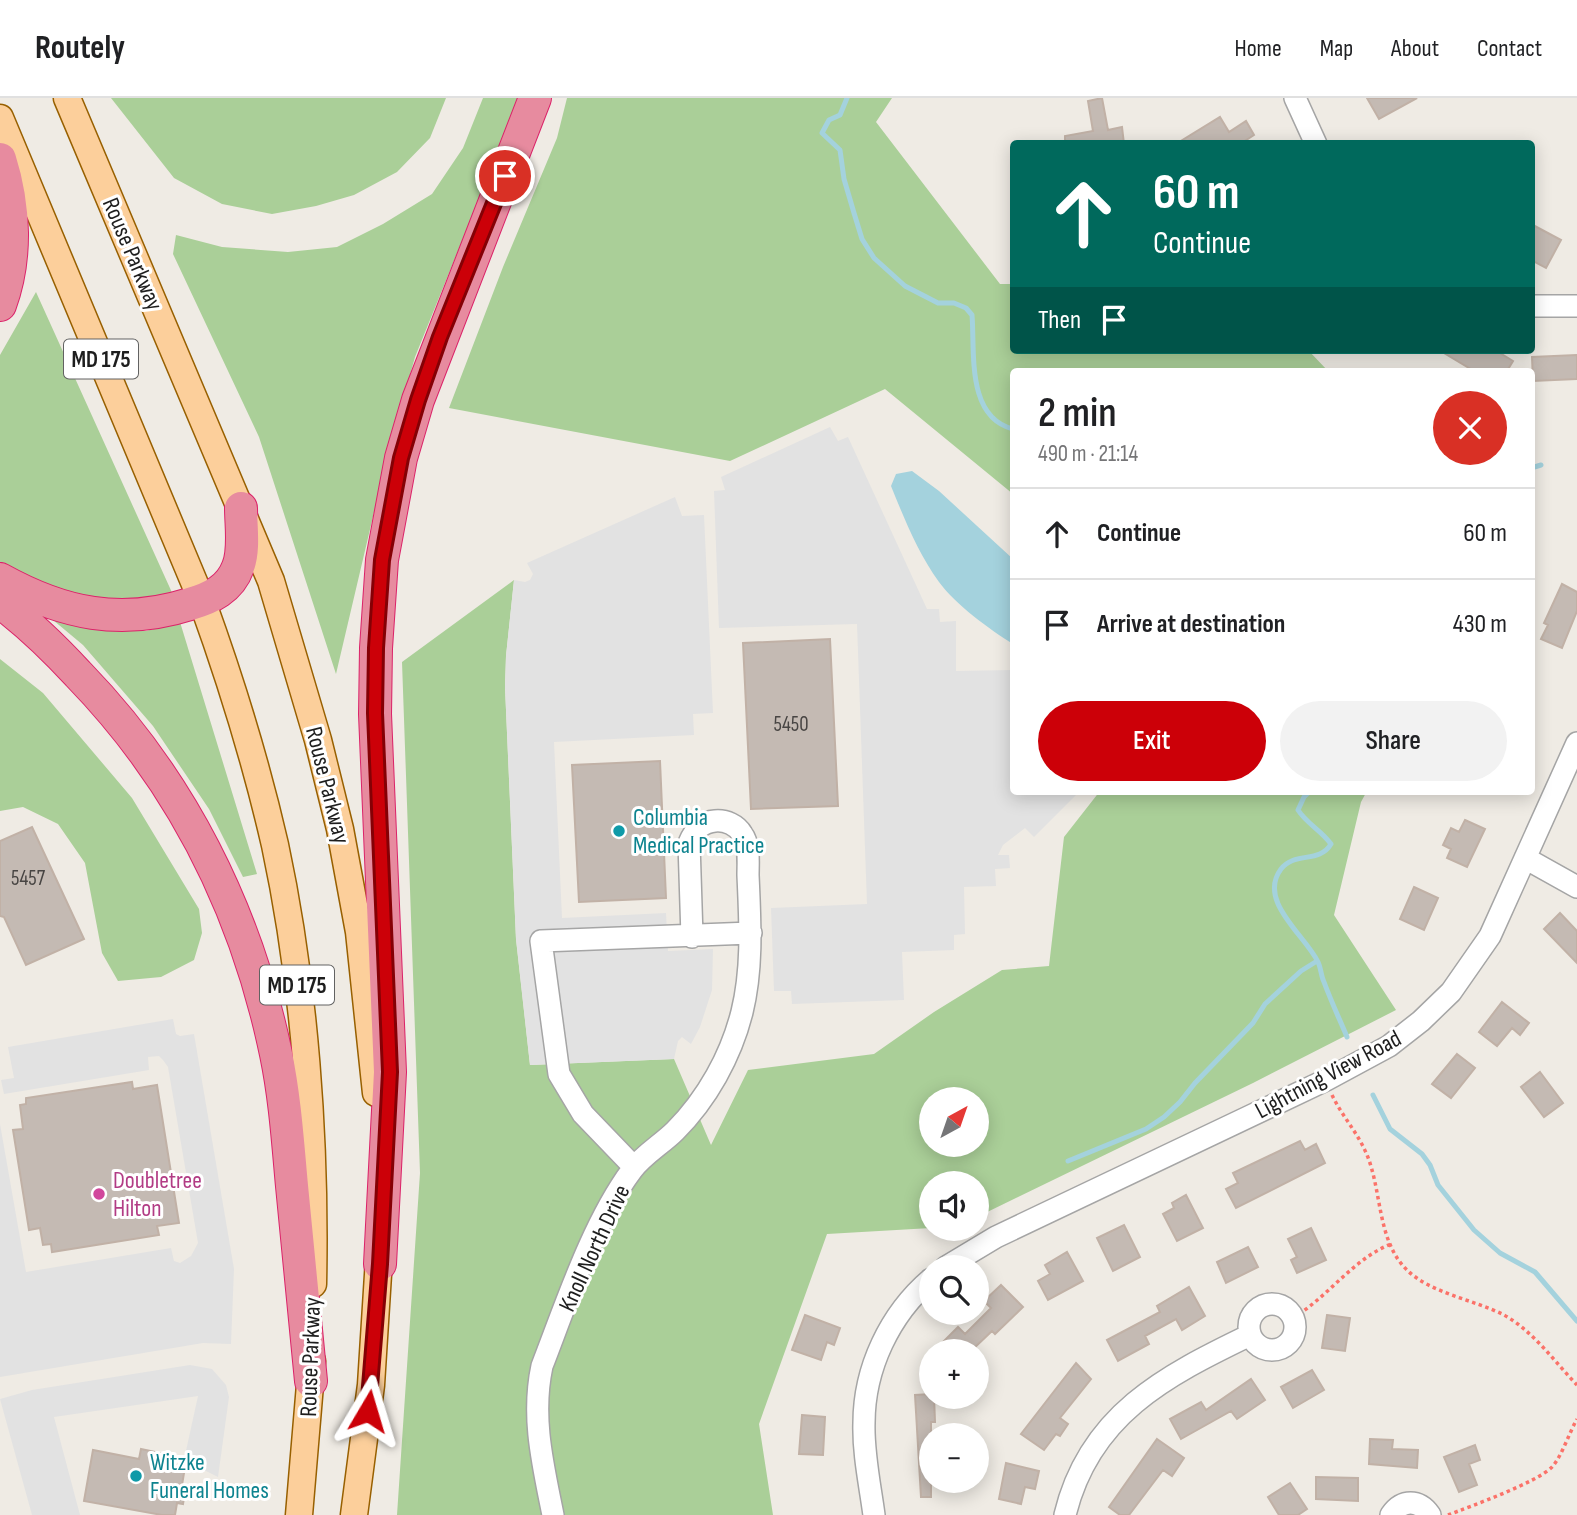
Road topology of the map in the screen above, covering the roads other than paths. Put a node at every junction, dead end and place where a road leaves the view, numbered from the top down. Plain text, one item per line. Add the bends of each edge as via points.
1 (67, 98) edge
2 (535, 98) edge
3 (1295, 98) edge
4 (0, 118) edge
5 (1314, 140) edge
6 (0, 159) edge
7 (0, 305) edge
8 (1535, 306) edge
9 (1577, 306) edge
10 (242, 508) junction
11 (0, 579) edge
12 (202, 601) junction
13 (0, 602) edge
14 (1577, 743) edge
15 (1525, 858) junction
16 (1577, 887) edge
17 (751, 933) junction
18 (692, 937) junction
19 (634, 1167) junction
20 (966, 1255) edge
21 (380, 1264) junction
22 (919, 1291) edge
23 (1250, 1335) junction
24 (311, 1381) junction
25 (299, 1515) edge
26 (354, 1515) edge
27 (553, 1515) edge
28 (874, 1515) edge
29 (1065, 1515) edge
30 (1391, 1515) edge
31 (1430, 1515) edge

1 - 10 main road, Rouse Parkway / MD 175
2 - 21 highway via 418,400 401,458 382,560 375,713 390,1072
3 - 5 street
4 - 12 main road, Rouse Parkway / MD 175
6 - 7 highway via 12,223 8,276
8 - 9 street
10 - 12 highway via 238,567 225,589
10 - 21 main road, Rouse Parkway / MD 175 via 271,581 318,740 359,932 375,1071
11 - 12 highway via 47,601 89,613 129,617
12 - 24 main road, Rouse Parkway / MD 175 via 255,766 293,950 313,1179
13 - 24 highway via 59,653 141,746 198,834 230,902 258,981 277,1057
14 - 15 street, Lightning View Road
15 - 16 street
15 - 20 street, Lightning View Road via 1490,936 1451,992 1389,1046
17 - 18 street
17 - 18 street, Knoll North Drive via 747,845 738,828 716,821 701,826 689,843
17 - 19 street, Knoll North Drive via 748,981 731,1046 715,1079 677,1129
18 - 19 street via 541,941 559,1074 583,1114
19 - 27 street, Knoll North Drive via 600,1222 542,1366 536,1414
21 - 26 main road, Rouse Parkway / MD 175 via 371,1385
22 - 28 street via 888,1331 865,1396
23 - 23 street via 1250,1319 1267,1304 1283,1306 1293,1318 1292,1340 1280,1349 1266,1350
23 - 29 street via 1168,1377 1123,1412 1091,1452
24 - 25 main road, Rouse Parkway / MD 175
30 - 31 street via 1410,1502 1423,1506

